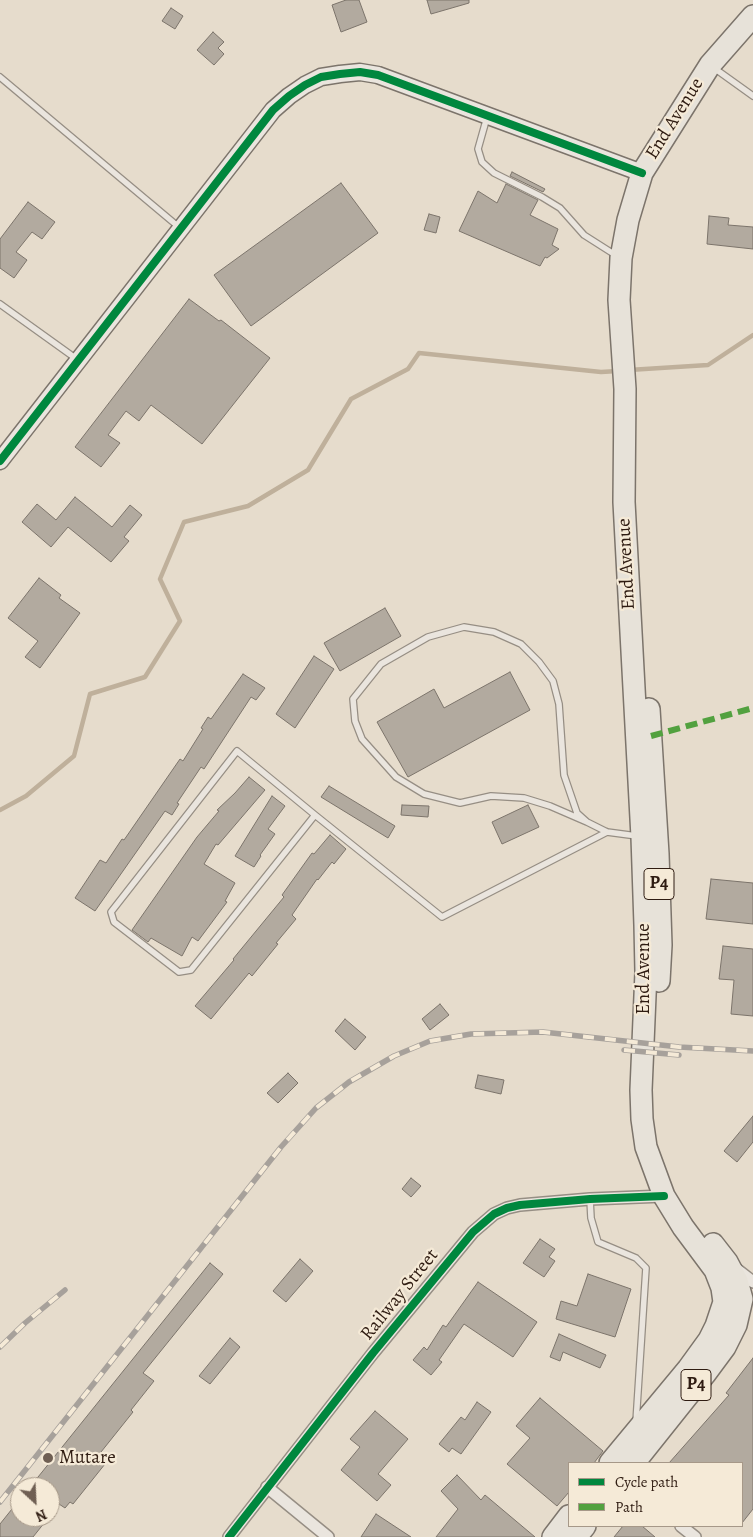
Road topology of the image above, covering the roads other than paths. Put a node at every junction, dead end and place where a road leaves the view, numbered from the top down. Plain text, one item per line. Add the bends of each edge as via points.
1 (753, 16) edge
2 (710, 64) junction
3 (0, 77) edge
4 (753, 96) edge
5 (487, 116) junction
6 (642, 173) junction
7 (181, 230) junction
8 (621, 258) junction
9 (0, 304) edge
10 (80, 361) junction
11 (626, 446) junction
12 (0, 461) edge
13 (315, 815) junction
14 (587, 822) junction
15 (607, 832) junction
16 (642, 837) junction
17 (664, 1196) junction
18 (590, 1199) junction
19 (743, 1297) edge
20 (635, 1432) junction
21 (611, 1462) edge
22 (635, 1462) edge
23 (267, 1487) junction
24 (568, 1517) edge
25 (584, 1527) edge
26 (682, 1527) edge
27 (229, 1537) edge
28 (328, 1537) edge
29 (553, 1537) edge
30 (576, 1537) edge
31 (695, 1537) edge

1 - 2 highway, End Avenue / P4
2 - 4 lane
2 - 6 highway, End Avenue / P4
3 - 7 lane
5 - 6 street
5 - 7 street via 378,76 360,72 321,77 273,110
5 - 8 lane via 478,149 482,162 494,173 560,208 584,234
6 - 8 highway, End Avenue / P4
7 - 10 street
8 - 11 highway, End Avenue / P4 via 618,300
9 - 10 lane
10 - 12 street
11 - 16 highway, End Avenue / P4 via 624,502
11 - 19 highway, End Avenue / P4 via 633,478 658,854 661,945 654,1093 656,1123 668,1176 688,1213 727,1262
13 - 13 lane via 237,751 111,912 114,922 179,972 191,970
13 - 15 lane via 442,918
14 - 14 lane via 577,813 564,776 559,704 553,681 521,644 494,632 464,628 428,637 381,664 353,699 355,720 362,739 396,777 424,794 460,803 491,796 524,798
14 - 15 lane
15 - 16 lane
16 - 17 highway, End Avenue / P4 via 646,972 642,1118 646,1147
17 - 18 street, Railway Street
17 - 19 highway, End Avenue / P4 via 715,1270 722,1288
18 - 20 lane via 598,1242 636,1258 646,1268
18 - 23 street, Railway Street via 507,1208 494,1214 473,1232
19 - 20 highway, P4 via 716,1326 688,1369
19 - 22 highway, P4 via 736,1325 725,1347
20 - 21 highway, P4
23 - 27 street, Railway Street
23 - 28 street
24 - 29 highway
25 - 30 highway
26 - 31 street

